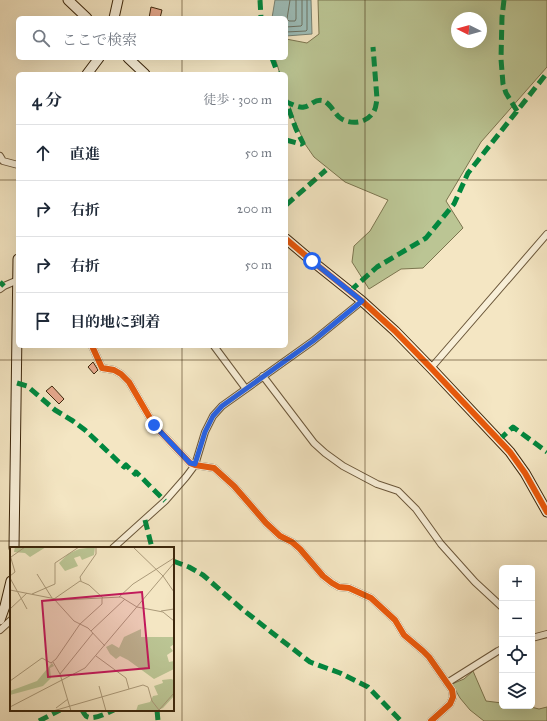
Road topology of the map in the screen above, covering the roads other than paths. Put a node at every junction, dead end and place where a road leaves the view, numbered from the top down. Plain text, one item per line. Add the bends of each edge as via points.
1 (68, 0) edge
2 (118, 0) edge
3 (85, 16) edge
4 (114, 16) edge
5 (98, 60) edge
6 (130, 60) edge
7 (88, 72) edge
8 (143, 72) edge
9 (0, 156) edge
10 (16, 164) edge
11 (547, 234) edge
12 (288, 241) edge
13 (16, 281) edge
14 (0, 289) edge
15 (362, 301) junction
16 (17, 348) edge
17 (93, 348) edge
18 (215, 348) edge
19 (430, 368) junction
20 (264, 376) junction
21 (246, 389) junction
22 (195, 464) junction
23 (547, 512) edge
24 (14, 547) edge
25 (114, 547) edge
26 (10, 585) edge
27 (499, 604) edge
28 (0, 620) edge
29 (10, 621) edge
30 (0, 630) edge
31 (547, 634) edge
32 (535, 637) edge
33 (499, 651) edge
34 (447, 683) junction
35 (431, 721) edge

1 - 3 street
2 - 4 street
5 - 7 street
6 - 8 street
9 - 10 street via 3,161
11 - 19 street
12 - 15 street
13 - 14 street
15 - 19 street
15 - 20 street
16 - 24 street
17 - 22 street via 102,368 114,370 129,382 154,425 190,463
18 - 21 street
19 - 23 street via 510,452
20 - 21 street
20 - 27 street via 314,444 343,466 377,484 398,491 416,508 441,544
21 - 22 street via 222,406 213,416
22 - 25 street via 165,502
22 - 34 street via 214,468 234,486 266,523 300,549 332,583 371,598 395,620 404,635 423,650
26 - 28 street
29 - 30 street
31 - 32 street
33 - 34 street
34 - 35 street via 453,697 447,708

